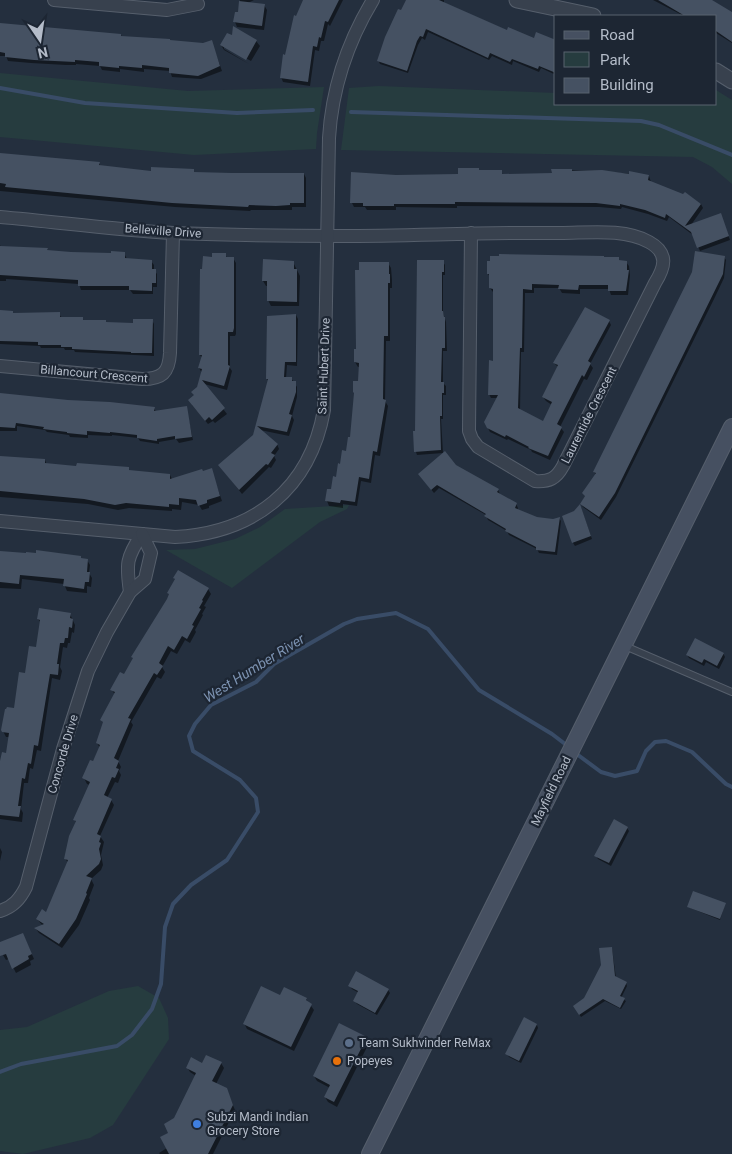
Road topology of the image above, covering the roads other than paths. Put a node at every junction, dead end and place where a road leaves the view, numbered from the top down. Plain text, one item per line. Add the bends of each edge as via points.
1 (54, 0) edge
2 (373, 0) edge
3 (517, 0) edge
4 (114, 3) edge
5 (198, 4) dead end
6 (588, 15) edge
7 (717, 72) edge
8 (732, 81) edge
9 (0, 216) edge
10 (172, 233) junction
11 (471, 233) junction
12 (327, 236) junction
13 (0, 366) edge
14 (732, 427) edge
15 (0, 521) edge
16 (142, 534) junction
17 (130, 592) junction
18 (624, 645) junction
19 (732, 692) edge
20 (0, 911) edge
21 (370, 1154) edge

1 - 4 street
2 - 12 street, Saint Hubert Drive via 352,39 335,93 330,126
3 - 6 street
4 - 5 street via 168,10
7 - 8 street
9 - 10 street, Belleville Drive
10 - 12 street, Belleville Drive
10 - 13 street, Billancourt Crescent via 170,353 169,365 162,375 142,379
11 - 11 street, Laurentide Crescent via 469,431 478,447 535,481 552,480 563,466 662,272 662,254 648,242 623,235
11 - 12 street, Laurentide Crescent
12 - 16 street, Saint Hubert Drive via 324,410 316,442 299,473 270,506 229,528 192,536
14 - 18 main road, Mayfield Road
15 - 16 street, Saint Hubert Drive
16 - 17 street via 130,552 127,570
16 - 17 street, Concorde Drive via 151,553 146,579
17 - 20 street, Concorde Drive via 88,671 63,749 26,887 16,903
18 - 19 lane
18 - 21 main road, Mayfield Road

